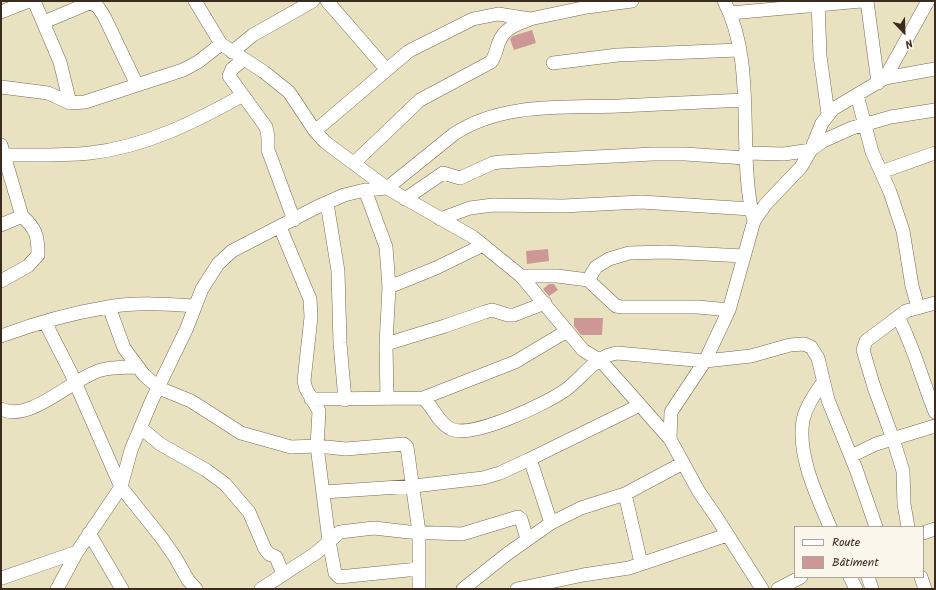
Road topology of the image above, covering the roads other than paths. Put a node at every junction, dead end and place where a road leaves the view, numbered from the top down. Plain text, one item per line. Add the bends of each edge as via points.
1 (29, 1) edge
2 (34, 1) edge
3 (314, 1) edge
4 (327, 1) edge
5 (632, 1) edge
6 (724, 1) edge
7 (861, 1) edge
8 (867, 1) edge
9 (927, 1) edge
10 (90, 2) edge
11 (818, 2) edge
12 (200, 3) edge
13 (1, 12) edge
14 (731, 14) junction
15 (530, 19) junction
16 (44, 22) junction
17 (226, 48) junction
18 (739, 50) junction
19 (244, 60) junction
20 (553, 63) dead end
21 (386, 69) junction
22 (935, 70) edge
23 (882, 81) junction
24 (137, 85) junction
25 (1, 87) edge
26 (243, 95) junction
27 (857, 95) junction
28 (744, 100) junction
29 (70, 103) junction
30 (935, 110) edge
31 (828, 114) junction
32 (865, 124) junction
33 (315, 131) junction
34 (2, 150) edge
35 (812, 150) junction
36 (935, 153) edge
37 (746, 155) junction
38 (354, 163) junction
39 (881, 172) junction
40 (387, 188) junction
41 (365, 190) junction
42 (405, 199) junction
43 (327, 203) junction
44 (752, 215) junction
45 (22, 216) junction
46 (440, 219) junction
47 (294, 220) junction
48 (1, 225) edge
49 (280, 227) junction
50 (483, 245) junction
51 (744, 256) junction
52 (521, 276) junction
53 (588, 280) junction
54 (1, 281) edge
55 (389, 287) junction
56 (545, 303) junction
57 (935, 303) edge
58 (195, 306) junction
59 (109, 307) junction
60 (918, 307) junction
61 (729, 310) junction
62 (898, 316) junction
63 (45, 322) junction
64 (567, 331) junction
65 (1, 336) edge
66 (386, 344) junction
67 (598, 359) junction
68 (705, 361) junction
69 (137, 367) junction
70 (74, 382) junction
71 (823, 382) junction
72 (159, 388) junction
73 (423, 398) junction
74 (311, 399) junction
75 (387, 399) junction
76 (345, 400) junction
77 (640, 405) junction
78 (1, 409) edge
79 (935, 412) edge
80 (935, 426) edge
81 (141, 428) junction
82 (670, 439) junction
83 (893, 439) junction
84 (317, 446) junction
85 (851, 456) junction
86 (530, 459) junction
87 (683, 463) junction
88 (414, 486) junction
89 (121, 487) junction
90 (324, 492) junction
91 (624, 494) junction
92 (552, 523) junction
93 (830, 526) edge
94 (876, 526) edge
95 (908, 526) edge
96 (935, 529) edge
97 (419, 532) junction
98 (89, 533) junction
99 (924, 533) edge
100 (727, 535) junction
101 (527, 539) junction
102 (329, 541) junction
103 (77, 552) junction
104 (641, 563) junction
105 (418, 570) junction
106 (283, 574) junction
107 (799, 578) edge
108 (850, 578) edge
109 (868, 578) edge
110 (921, 578) edge
111 (3, 580) edge
112 (474, 584) edge
113 (57, 589) edge
114 (122, 589) edge
115 (196, 589) edge
116 (261, 589) edge
117 (419, 589) edge
118 (462, 589) edge
119 (517, 589) edge
120 (762, 589) edge
121 (778, 589) edge
122 (856, 589) edge
123 (872, 589) edge
124 (926, 589) edge

1 - 13 street
2 - 16 street
3 - 17 street
4 - 21 street
5 - 15 street
6 - 14 street
7 - 11 street
8 - 23 street
9 - 23 street
10 - 16 street
10 - 24 street via 98,7 104,16
11 - 14 street
11 - 31 street via 820,56
12 - 17 street
14 - 18 street
15 - 21 street via 498,14 473,19 409,50
15 - 38 street via 516,24 505,32 491,62 420,100
16 - 29 street via 60,62
17 - 19 street
17 - 24 street via 183,70
18 - 20 street via 618,55
18 - 28 street
19 - 26 street via 229,73
19 - 33 street via 289,92
21 - 33 street
22 - 23 street
23 - 27 street
24 - 29 street via 93,100
25 - 29 street via 48,93
26 - 34 street via 179,128 125,147 90,153
26 - 47 street via 266,127 268,150
27 - 31 street
27 - 32 street
28 - 37 street
28 - 40 street via 544,109 492,116 462,128
30 - 32 street
31 - 35 street
32 - 35 street via 823,141
32 - 39 street via 872,152
33 - 38 street via 325,142
34 - 45 street
35 - 37 street
35 - 44 street via 801,167
36 - 39 street
37 - 42 street via 669,154 500,162 460,178 443,173
37 - 44 street
38 - 40 street
39 - 60 street via 903,231
40 - 41 street
40 - 42 street
41 - 43 street via 344,195
41 - 55 street via 386,247
42 - 46 street
43 - 47 street
43 - 76 street via 338,271
44 - 46 street via 641,202 563,206 493,205 470,208
44 - 51 street
45 - 48 street
45 - 54 street via 32,226 38,238 38,254 28,266
46 - 50 street
47 - 49 street
49 - 58 street via 232,251 202,289
49 - 74 street via 310,298 311,317 304,381
50 - 52 street
50 - 55 street
51 - 53 street via 629,253 608,259 596,267
51 - 61 street
52 - 53 street via 557,276
52 - 56 street
53 - 61 street via 616,306
55 - 66 street
56 - 64 street
56 - 66 street via 514,315 492,310 484,312
57 - 60 street
58 - 59 street via 164,304
58 - 72 street
59 - 63 street
59 - 69 street via 124,348
60 - 62 street
61 - 68 street
62 - 79 street via 912,346 919,373
62 - 83 street via 866,340 863,350
63 - 65 street
63 - 70 street
64 - 67 street via 583,350
64 - 73 street via 516,362
66 - 75 street
67 - 68 street via 617,353
67 - 73 street via 583,376 547,402 500,422 460,431 450,429 441,421 431,404
67 - 77 street
68 - 71 street via 751,356 790,345 804,344 811,347 818,358
68 - 82 street via 671,412
69 - 70 street via 100,370
69 - 72 street
70 - 78 street via 23,411
70 - 89 street
71 - 85 street
71 - 93 street via 810,401 803,420 803,441 812,484
72 - 81 street
72 - 84 street via 191,401 241,433 291,447
73 - 75 street
74 - 76 street
74 - 84 street via 319,411
75 - 76 street
77 - 82 street
77 - 86 street
80 - 83 street
81 - 89 street via 131,450
81 - 106 street via 160,444 225,484 249,512 265,549 276,557
82 - 87 street
83 - 85 street
83 - 95 street via 902,471
84 - 88 street via 346,449 404,444 407,447
84 - 90 street
85 - 94 street
86 - 88 street via 500,474 483,478
86 - 92 street
87 - 91 street
87 - 100 street via 698,492
88 - 90 street
88 - 97 street
89 - 98 street
89 - 115 street via 175,557
90 - 102 street
91 - 92 street via 581,508
91 - 104 street
92 - 101 street
96 - 99 street
97 - 101 street via 462,534 518,517 521,519
97 - 102 street via 374,528 353,530 340,532
97 - 105 street
98 - 103 street
98 - 114 street
100 - 104 street
100 - 120 street
101 - 112 street
102 - 105 street via 338,578
102 - 106 street via 316,553
103 - 111 street
103 - 113 street
104 - 119 street via 629,568
105 - 117 street
106 - 116 street
107 - 121 street
108 - 122 street
109 - 123 street
110 - 124 street
112 - 118 street

